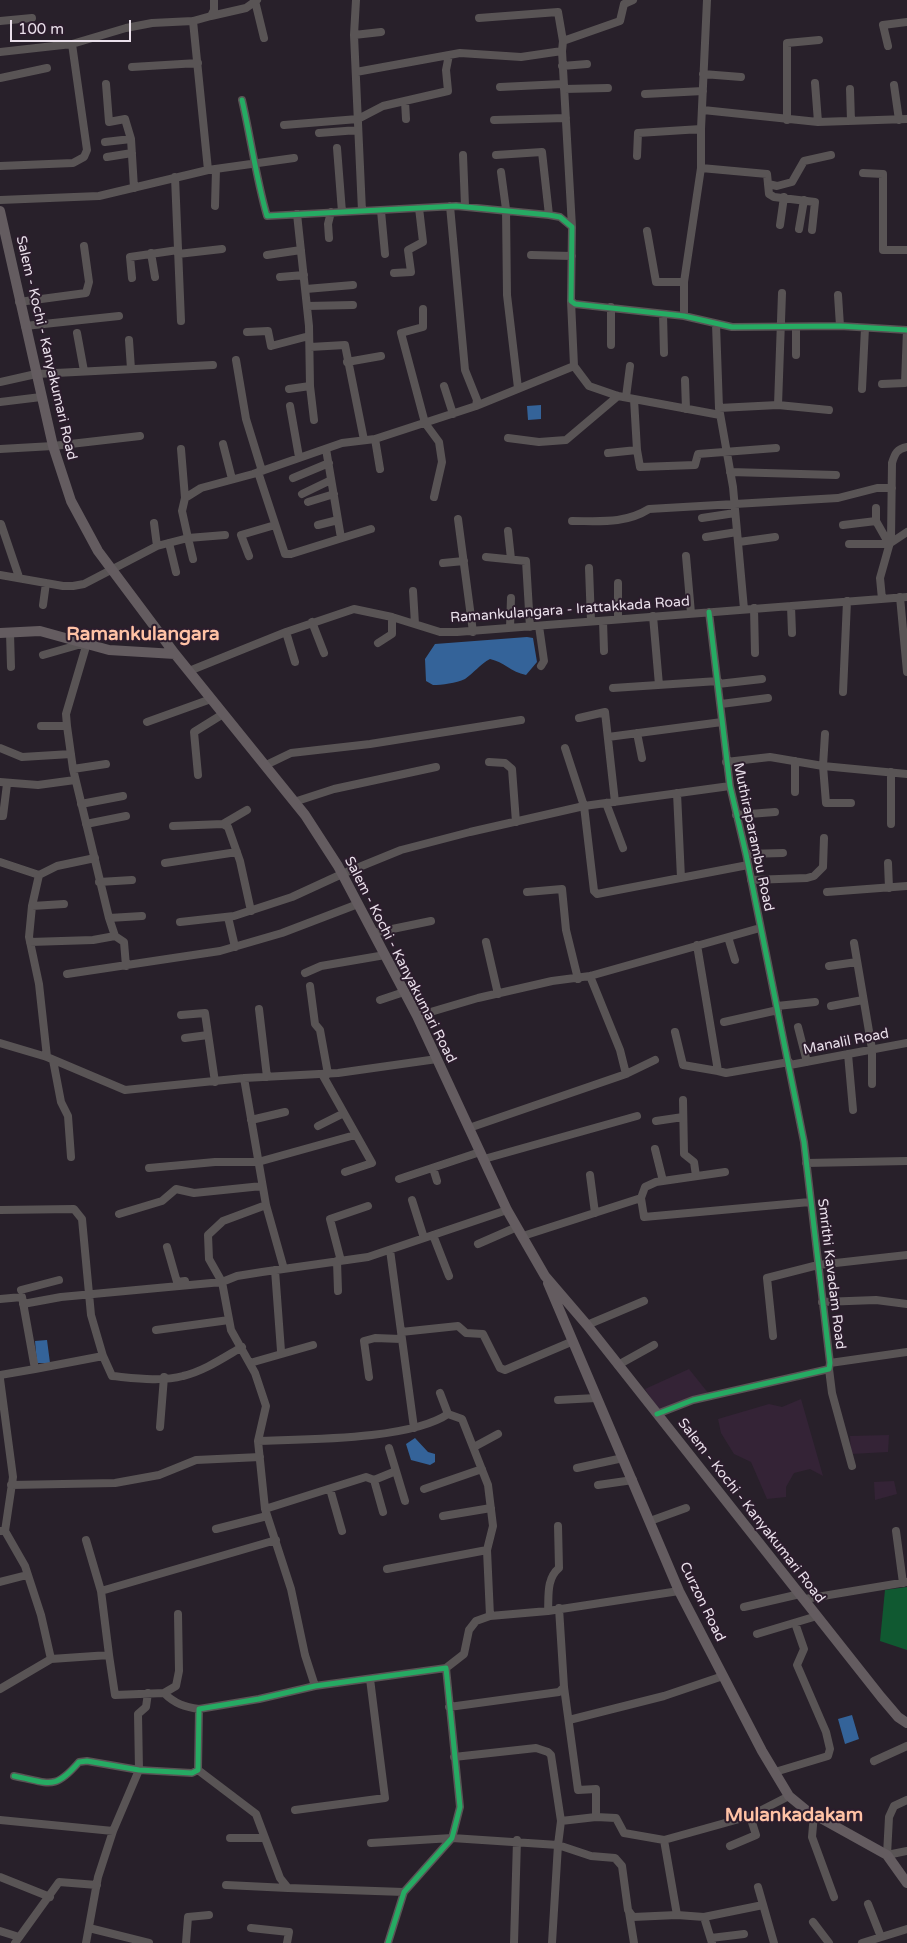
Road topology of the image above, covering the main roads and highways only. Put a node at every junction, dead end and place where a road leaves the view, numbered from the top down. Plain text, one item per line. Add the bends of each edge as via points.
1 (0, 211) edge
2 (5, 633) edge
3 (175, 654) junction
4 (545, 1276) junction
5 (907, 1723) edge
6 (907, 1884) edge

1 - 3 main road, Salem - Kochi - Kanyakumari Road via 41,397 71,501 98,551
2 - 3 main road via 40,631 109,650
3 - 4 main road, Salem - Kochi - Kanyakumari Road via 266,765 342,874 417,1016 507,1210
4 - 5 main road, Salem - Kochi - Kanyakumari Road via 898,1718
4 - 6 main road, Curzon Road via 679,1591 789,1796 814,1814 887,1855

